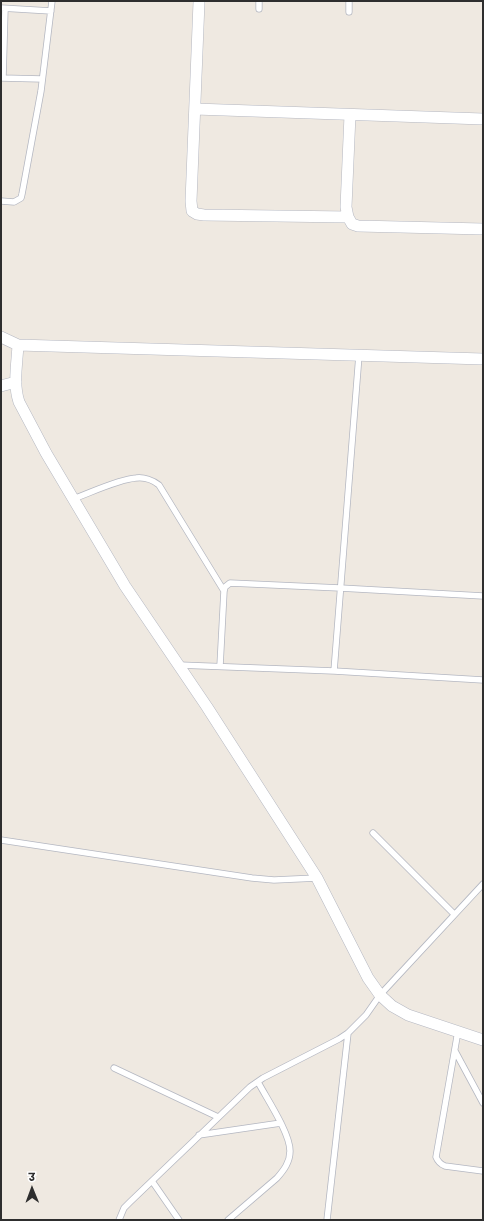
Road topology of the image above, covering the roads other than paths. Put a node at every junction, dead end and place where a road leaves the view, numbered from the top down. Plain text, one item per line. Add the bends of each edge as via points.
1 (52, 1) edge
2 (259, 1) edge
3 (349, 1) edge
4 (199, 2) dead end
5 (3, 8) edge
6 (259, 8) dead end
7 (51, 11) junction
8 (349, 12) dead end
9 (2, 78) edge
10 (42, 79) junction
11 (195, 109) junction
12 (350, 115) junction
13 (483, 119) edge
14 (1, 201) edge
15 (348, 217) junction
16 (483, 229) edge
17 (1, 337) edge
18 (18, 345) junction
19 (359, 355) junction
20 (483, 359) edge
21 (16, 382) junction
22 (1, 386) edge
23 (73, 498) junction
24 (340, 588) junction
25 (224, 591) junction
26 (483, 596) edge
27 (179, 665) junction
28 (220, 666) junction
29 (334, 671) junction
30 (483, 680) edge
31 (373, 833) dead end
32 (1, 840) edge
33 (316, 878) junction
34 (483, 884) edge
35 (454, 914) junction
36 (380, 995) junction
37 (458, 1032) junction
38 (348, 1033) junction
39 (483, 1040) edge
40 (455, 1050) junction
41 (114, 1068) dead end
42 (258, 1082) junction
43 (483, 1104) edge
44 (218, 1117) junction
45 (280, 1123) junction
46 (199, 1135) junction
47 (483, 1171) edge
48 (152, 1181) junction
49 (119, 1220) edge
50 (179, 1220) edge
51 (228, 1220) edge
52 (327, 1220) edge

1 - 7 lane
2 - 6 lane
3 - 8 lane
4 - 11 street
5 - 7 lane
5 - 9 lane
7 - 10 lane
9 - 10 lane
10 - 14 lane via 21,198 14,202
11 - 12 street
11 - 15 street via 191,208 195,212 204,215
12 - 13 street
12 - 15 street via 346,207
15 - 16 street via 352,224 358,226
17 - 18 street
18 - 19 street
18 - 21 street
19 - 20 street
19 - 24 lane
21 - 22 street
21 - 23 street via 19,402
23 - 25 lane via 137,477 159,485
23 - 27 street via 125,586
24 - 25 lane via 232,583 226,585
24 - 26 lane
24 - 29 lane
25 - 28 lane
27 - 28 lane
27 - 33 street
28 - 29 lane
29 - 30 lane
31 - 35 lane
32 - 33 lane via 252,878
33 - 36 street via 368,978
34 - 35 lane
35 - 36 lane
36 - 37 street via 408,1015
36 - 38 lane via 366,1015
37 - 39 street
37 - 40 lane
38 - 42 lane
38 - 52 lane
40 - 43 lane
40 - 47 lane via 436,1157 445,1166
41 - 44 lane
42 - 44 lane
42 - 45 lane
44 - 46 lane
45 - 46 lane
45 - 51 lane via 289,1143 287,1165 276,1178
46 - 48 lane
48 - 49 lane via 124,1208
48 - 50 lane

